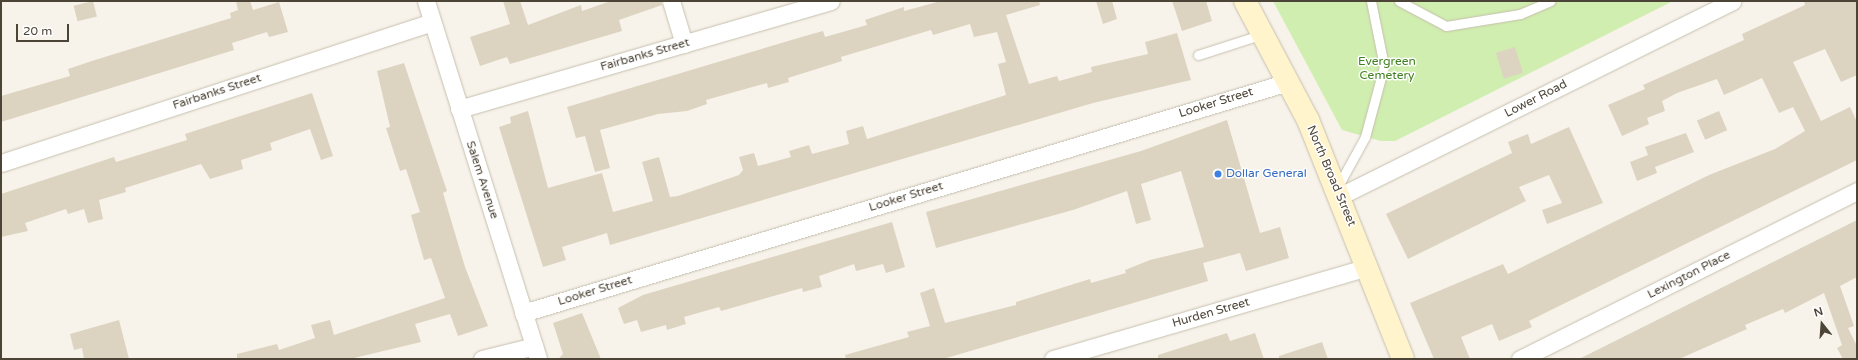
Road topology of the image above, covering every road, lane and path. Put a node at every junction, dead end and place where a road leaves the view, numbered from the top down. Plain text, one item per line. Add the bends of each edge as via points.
1 (426, 1) edge
2 (671, 1) edge
3 (831, 1) edge
4 (1245, 1) edge
5 (1371, 1) edge
6 (1399, 1) edge
7 (1550, 1) edge
8 (1732, 1) edge
9 (432, 22) junction
10 (1263, 34) junction
11 (684, 44) junction
12 (1198, 55) dead end
13 (1288, 82) junction
14 (459, 109) junction
15 (1, 163) edge
16 (1857, 191) edge
17 (1339, 192) junction
18 (1368, 267) junction
19 (523, 313) junction
20 (536, 353) edge
21 (482, 359) edge
22 (1053, 359) edge
23 (1403, 359) edge
24 (1520, 359) edge

1 - 9 street, Salem Avenue
2 - 11 street
3 - 11 street, Fairbanks Street
4 - 10 main road, North Broad Street
5 - 17 lane via 1384,66 1365,137
6 - 7 lane via 1446,26 1520,14
8 - 17 street, Lower Road
9 - 14 street, Salem Avenue
9 - 15 street, Fairbanks Street
10 - 12 lane
10 - 13 main road, North Broad Street
11 - 14 street, Fairbanks Street
13 - 17 main road, North Broad Street
13 - 19 street, Looker Street
14 - 19 street, Salem Avenue
16 - 24 street, Lexington Place
17 - 18 main road, North Broad Street
18 - 22 street, Hurden Street
18 - 23 main road, North Broad Street
19 - 20 street, Salem Avenue
20 - 21 street

